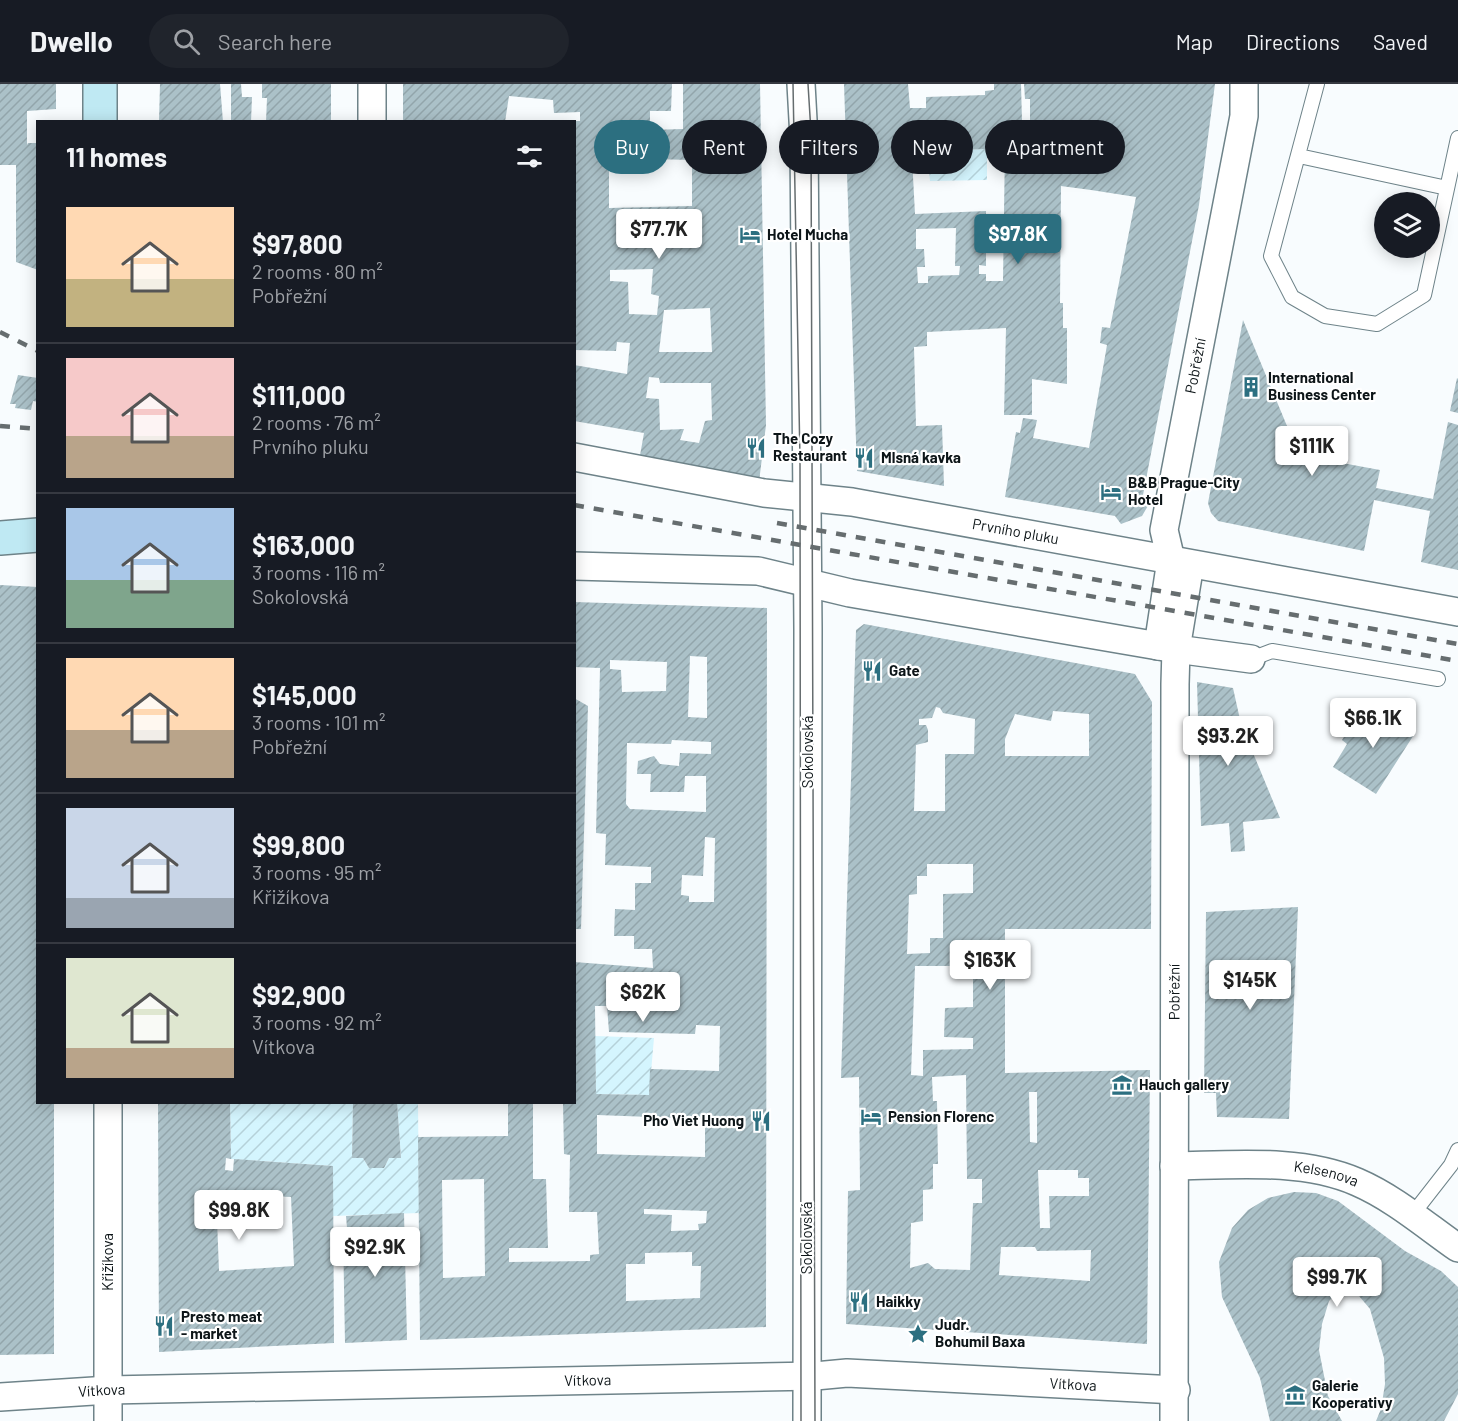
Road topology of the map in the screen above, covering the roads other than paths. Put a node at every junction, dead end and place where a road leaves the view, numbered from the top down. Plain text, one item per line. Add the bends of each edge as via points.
1 (100, 84) edge
2 (372, 84) edge
3 (801, 84) edge
4 (1244, 84) edge
5 (1317, 84) edge
6 (100, 120) edge
7 (372, 120) edge
8 (1458, 138) edge
9 (1299, 156) junction
10 (1447, 188) junction
11 (576, 457) edge
12 (807, 497) junction
13 (36, 535) edge
14 (0, 538) edge
15 (1181, 562) junction
16 (576, 566) edge
17 (807, 584) junction
18 (1458, 612) edge
19 (1167, 648) junction
20 (1251, 659) joint
21 (1438, 679) dead end
22 (108, 1104) edge
23 (1458, 1150) edge
24 (1174, 1166) junction
25 (1412, 1215) junction
26 (1458, 1248) edge
27 (807, 1376) junction
28 (109, 1390) junction
29 (1176, 1390) junction
30 (0, 1397) edge
31 (108, 1421) edge
32 (807, 1421) edge
33 (1174, 1421) edge

1 - 6 street
2 - 7 street
3 - 12 street, Sokolovská
4 - 15 street, Pobřežní via 1244,116 1164,530
5 - 9 lane
8 - 10 lane
9 - 10 lane
9 - 10 lane via 1271,256 1292,297 1325,316 1377,324 1424,295
11 - 12 street, Prvního pluku via 764,493
12 - 15 street, Prvního pluku
12 - 17 street, Sokolovská
13 - 14 street
15 - 18 street, Prvního pluku
15 - 19 street, Pobřežní
16 - 17 street via 758,571
17 - 19 street
17 - 27 street, Sokolovská
19 - 20 street
19 - 24 street, Pobřežní
20 - 21 lane via 1272,651
22 - 28 street, Křižíkova
23 - 25 lane
24 - 25 street, Kelsenova via 1265,1166 1331,1173 1376,1192
24 - 29 street, Pobřežní
25 - 26 street, Kelsenova
27 - 28 street, Vítkova
27 - 29 street, Vítkova via 848,1373
27 - 32 street, Sokolovská
28 - 30 street, Vítkova
28 - 31 street, Křižíkova
29 - 33 street, Pobřežní

